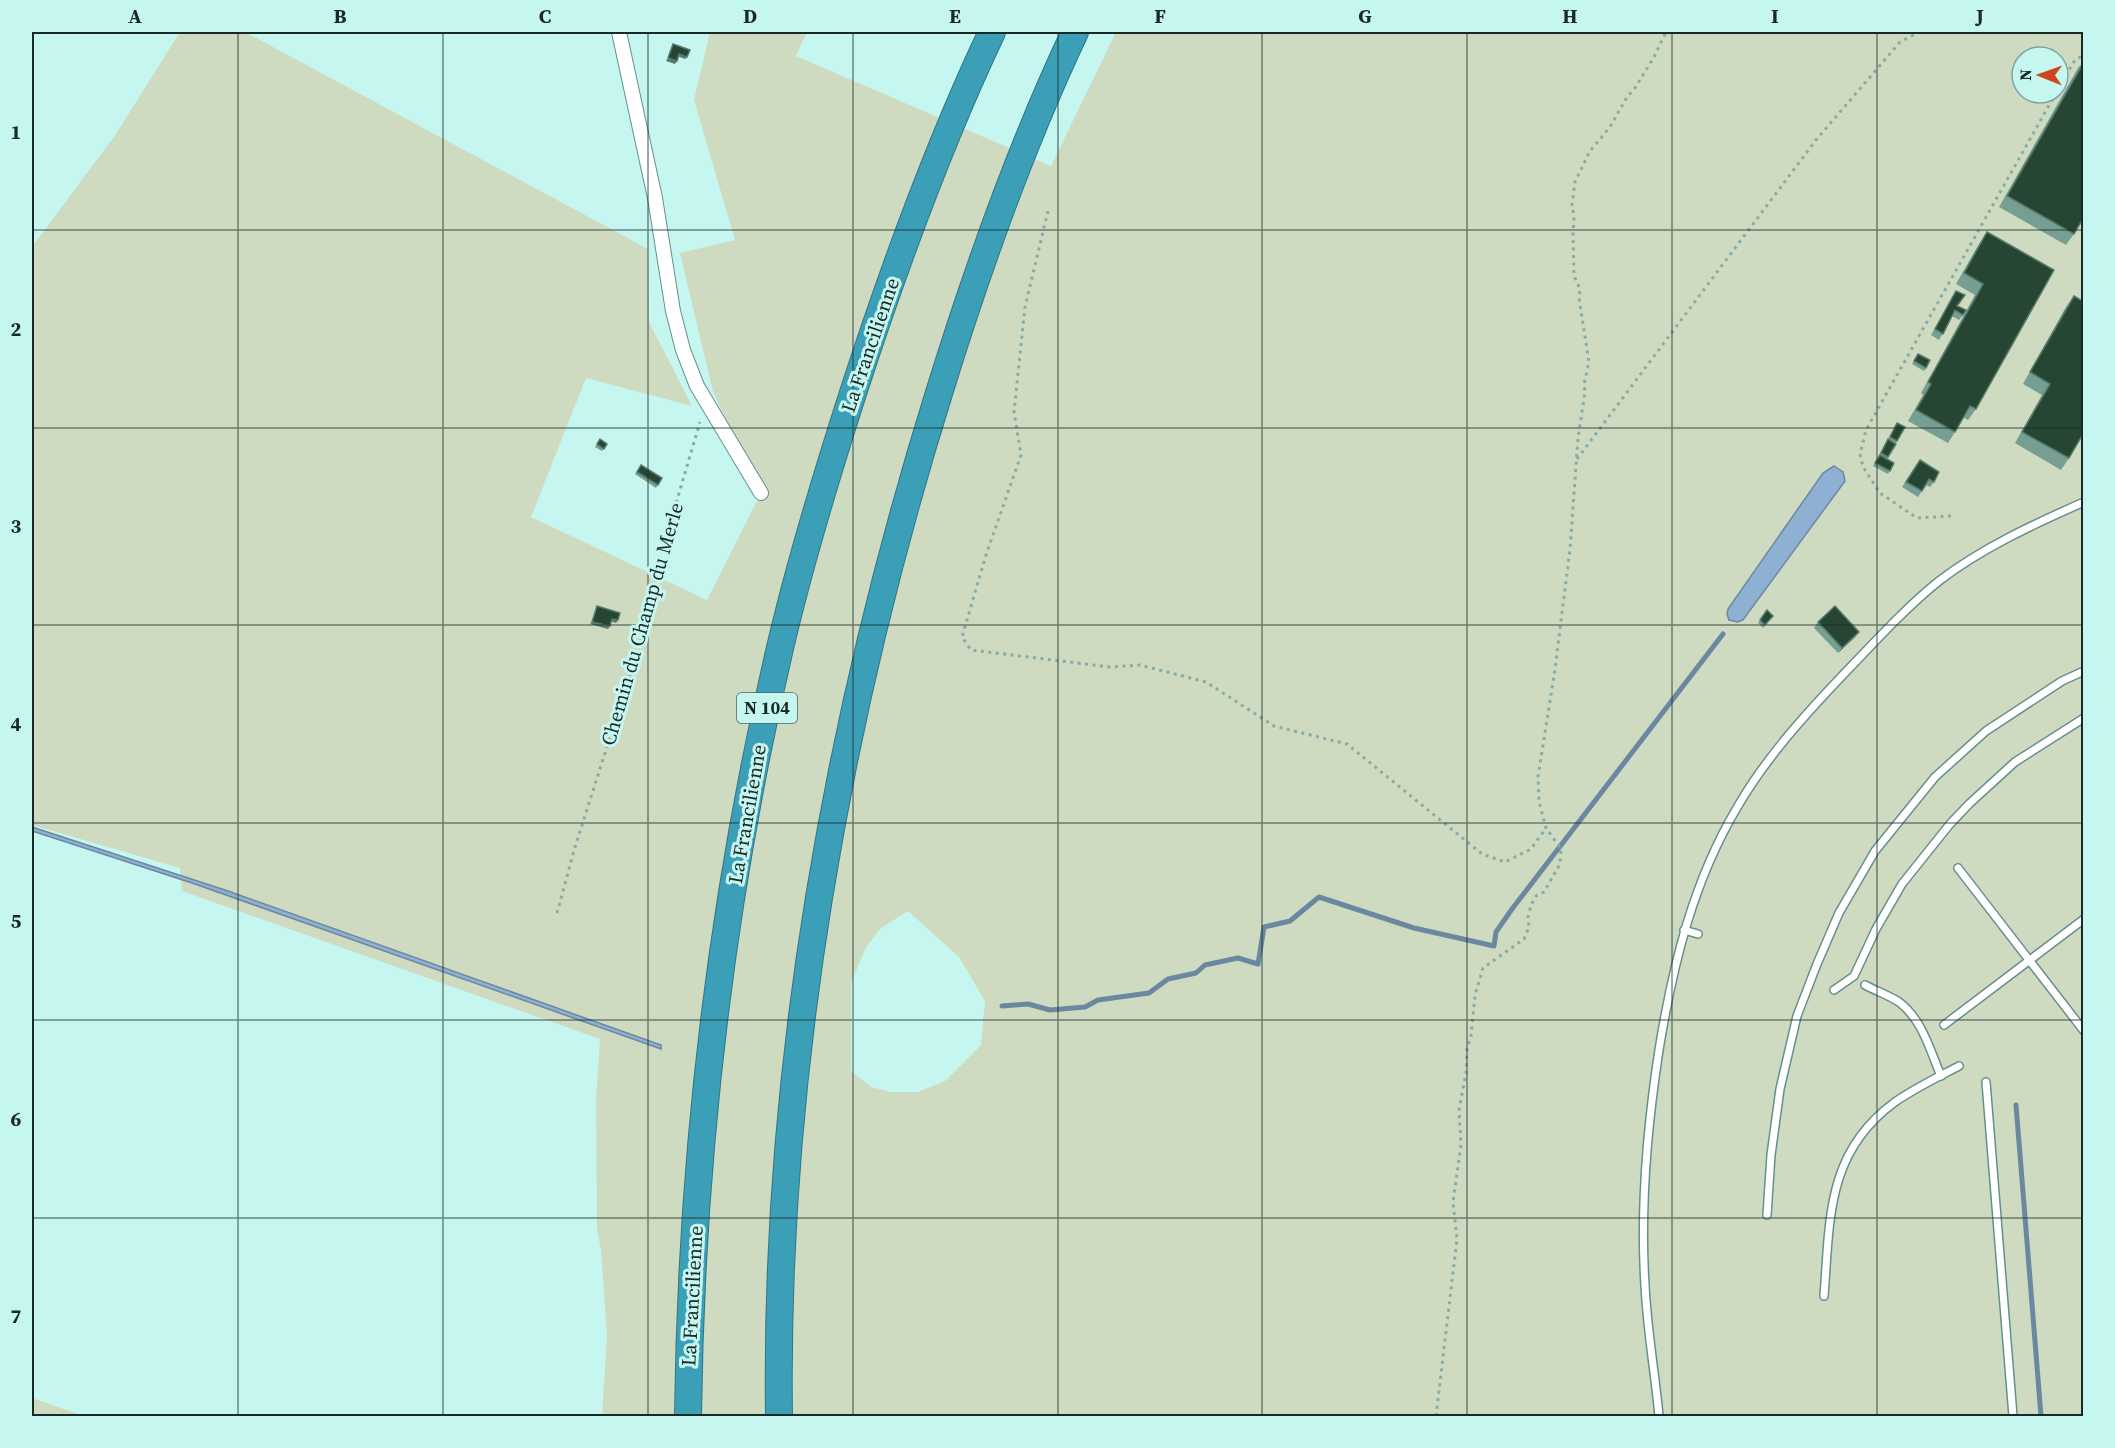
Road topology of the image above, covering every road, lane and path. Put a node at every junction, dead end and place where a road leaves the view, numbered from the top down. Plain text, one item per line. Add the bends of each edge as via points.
1 (619, 32) edge
2 (992, 32) edge
3 (1075, 32) edge
4 (1666, 32) edge
5 (1919, 32) edge
6 (2084, 55) edge
7 (2070, 69) edge
8 (2049, 105) edge
9 (1048, 211) dead end
10 (707, 404) junction
11 (1576, 461) junction
12 (761, 493) dead end
13 (2084, 502) edge
14 (1951, 516) dead end
15 (2084, 671) edge
16 (2084, 718) edge
17 (1546, 828) junction
18 (1958, 868) dead end
19 (557, 913) dead end
20 (2084, 919) edge
21 (1684, 930) junction
22 (1698, 934) dead end
23 (2029, 960) junction
24 (1865, 985) dead end
25 (1834, 990) dead end
26 (1944, 1025) dead end
27 (2084, 1031) edge
28 (1959, 1066) dead end
29 (1941, 1076) junction
30 (1986, 1082) dead end
31 (1767, 1215) dead end
32 (1824, 1296) dead end
33 (688, 1416) edge
34 (779, 1416) edge
35 (1436, 1416) edge
36 (1659, 1416) edge
37 (2013, 1416) edge

1 - 10 street via 655,198 673,311 683,350
2 - 33 highway, La Francilienne / N 104 via 947,134 871,339 806,548 780,648 754,772 711,1040 696,1199
3 - 34 highway via 1018,162 982,261 914,476 864,667 820,902 791,1126 781,1288
4 - 11 path via 1635,88 1590,151 1575,182 1574,276 1580,289 1589,362
5 - 11 path via 1900,42 1816,140
6 - 7 path
8 - 14 path via 1866,430 1860,454 1863,467 1880,493 1917,518
9 - 17 path via 1025,307 1014,412 1021,456 962,637 971,650 1110,667 1140,665 1206,682 1274,726 1347,744 1482,854 1505,862 1531,849
10 - 12 street
10 - 19 path, Chemin du Champ du Merle via 671,517 642,638
11 - 17 path via 1567,571 1538,777
13 - 21 lane via 1995,546 1938,582 1820,699 1767,761 1737,806 1706,869
15 - 31 lane via 1986,731 1935,777 1875,851 1839,913 1797,1016 1780,1089
16 - 25 lane via 2015,762 1950,824 1902,884 1854,976
17 - 35 path via 1562,849 1560,864 1544,892 1531,905 1524,939 1484,968 1475,995 1459,1110 1461,1145 1453,1202 1457,1239
18 - 23 lane
20 - 23 lane
21 - 22 lane
21 - 36 lane via 1669,988 1650,1105 1643,1196 1645,1286
23 - 26 lane
23 - 27 lane
24 - 29 lane via 1900,1003 1915,1018
28 - 29 lane
29 - 32 lane via 1888,1108 1850,1150 1841,1168 1830,1218
30 - 37 lane

